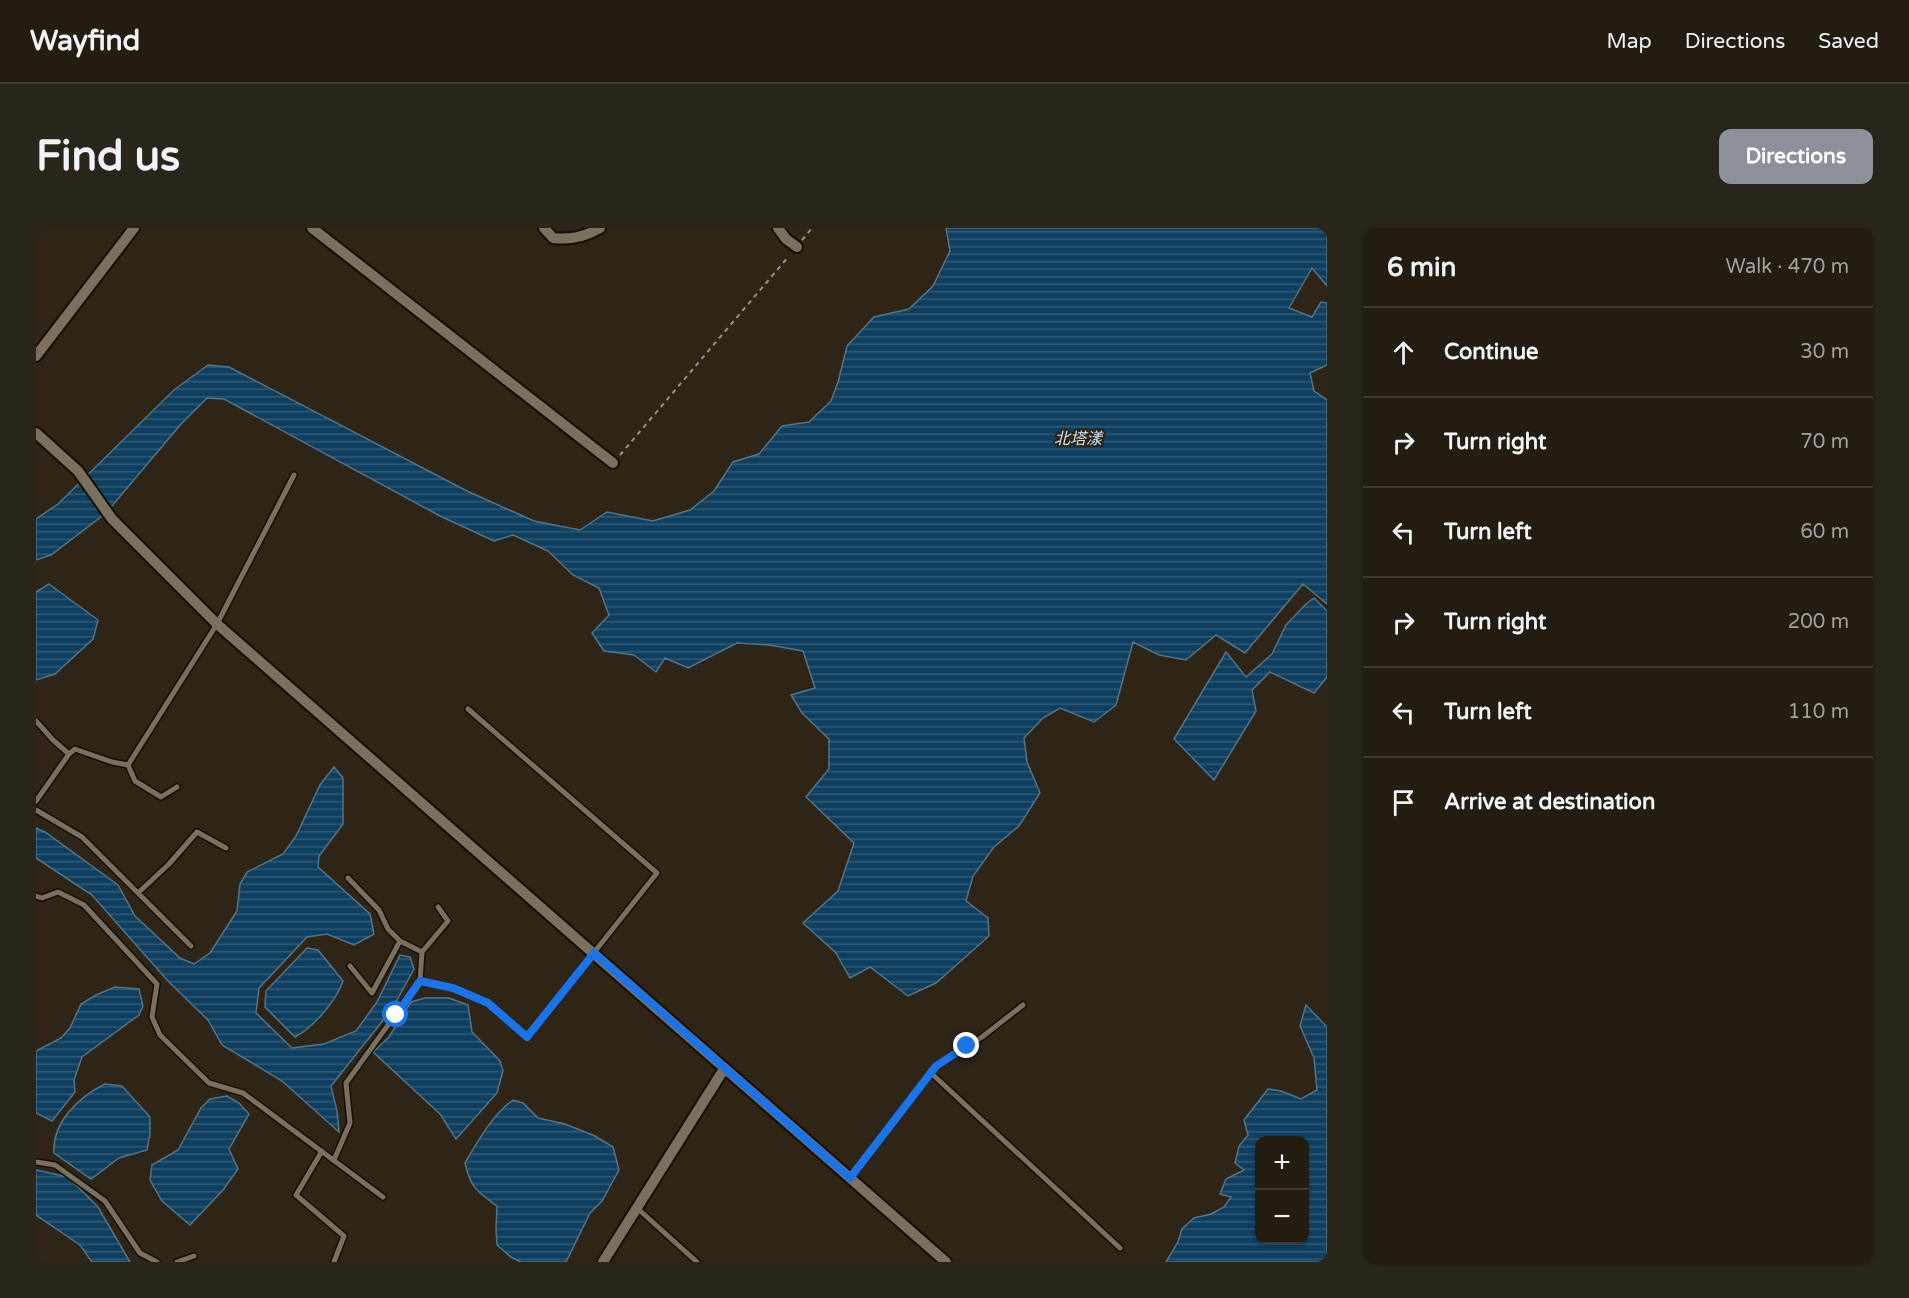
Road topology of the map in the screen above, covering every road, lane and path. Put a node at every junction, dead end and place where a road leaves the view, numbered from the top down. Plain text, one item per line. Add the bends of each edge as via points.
1 (134, 228) edge
2 (312, 228) edge
3 (544, 228) edge
4 (600, 228) edge
5 (778, 228) edge
6 (812, 228) edge
7 (797, 247) junction
8 (36, 356) edge
9 (36, 433) edge
10 (613, 463) joint
11 (294, 475) dead end
12 (217, 624) junction
13 (468, 709) dead end
14 (36, 721) edge
15 (69, 754) junction
16 (128, 765) junction
17 (177, 787) dead end
18 (36, 801) edge
19 (36, 810) edge
20 (226, 848) dead end
21 (348, 878) dead end
22 (138, 893) junction
23 (36, 896) edge
24 (438, 907) dead end
25 (400, 941) junction
26 (191, 946) dead end
27 (422, 952) junction
28 (594, 953) junction
29 (350, 966) dead end
30 (420, 981) junction
31 (1023, 1005) dead end
32 (724, 1069) junction
33 (931, 1073) junction
34 (322, 1151) junction
35 (334, 1160) junction
36 (36, 1161) edge
37 (850, 1178) junction
38 (383, 1197) dead end
39 (637, 1209) junction
40 (1120, 1248) dead end
41 (194, 1256) dead end
42 (157, 1262) edge
43 (177, 1262) edge
44 (336, 1262) edge
45 (603, 1262) edge
46 (698, 1262) edge
47 (946, 1262) edge

1 - 8 street
2 - 10 street
3 - 4 street via 553,238 568,240
5 - 7 street
6 - 7 path
7 - 10 path
9 - 12 street via 78,471 112,519
11 - 12 lane
12 - 16 lane
12 - 28 street
13 - 28 lane via 657,873
14 - 15 lane
15 - 16 lane via 75,749
15 - 18 lane
16 - 17 lane via 135,781 161,797
19 - 22 lane via 82,837
20 - 22 lane via 197,832
21 - 25 lane via 379,910 388,929
22 - 26 lane
23 - 34 lane via 42,898 58,892 84,905 157,984 152,1017 160,1035 209,1083 243,1093
24 - 27 lane via 448,921
25 - 27 lane
25 - 29 lane via 372,993
27 - 30 lane
28 - 30 lane via 527,1037 488,1003 453,988
28 - 32 street
30 - 35 lane via 346,1083 350,1123
31 - 33 lane
32 - 37 street
32 - 39 street
33 - 37 lane
33 - 40 lane
34 - 35 lane
34 - 44 lane via 296,1195 344,1236
35 - 38 lane
36 - 42 lane via 55,1165 105,1201 140,1253
37 - 47 street
39 - 45 street
39 - 46 lane
41 - 43 lane

